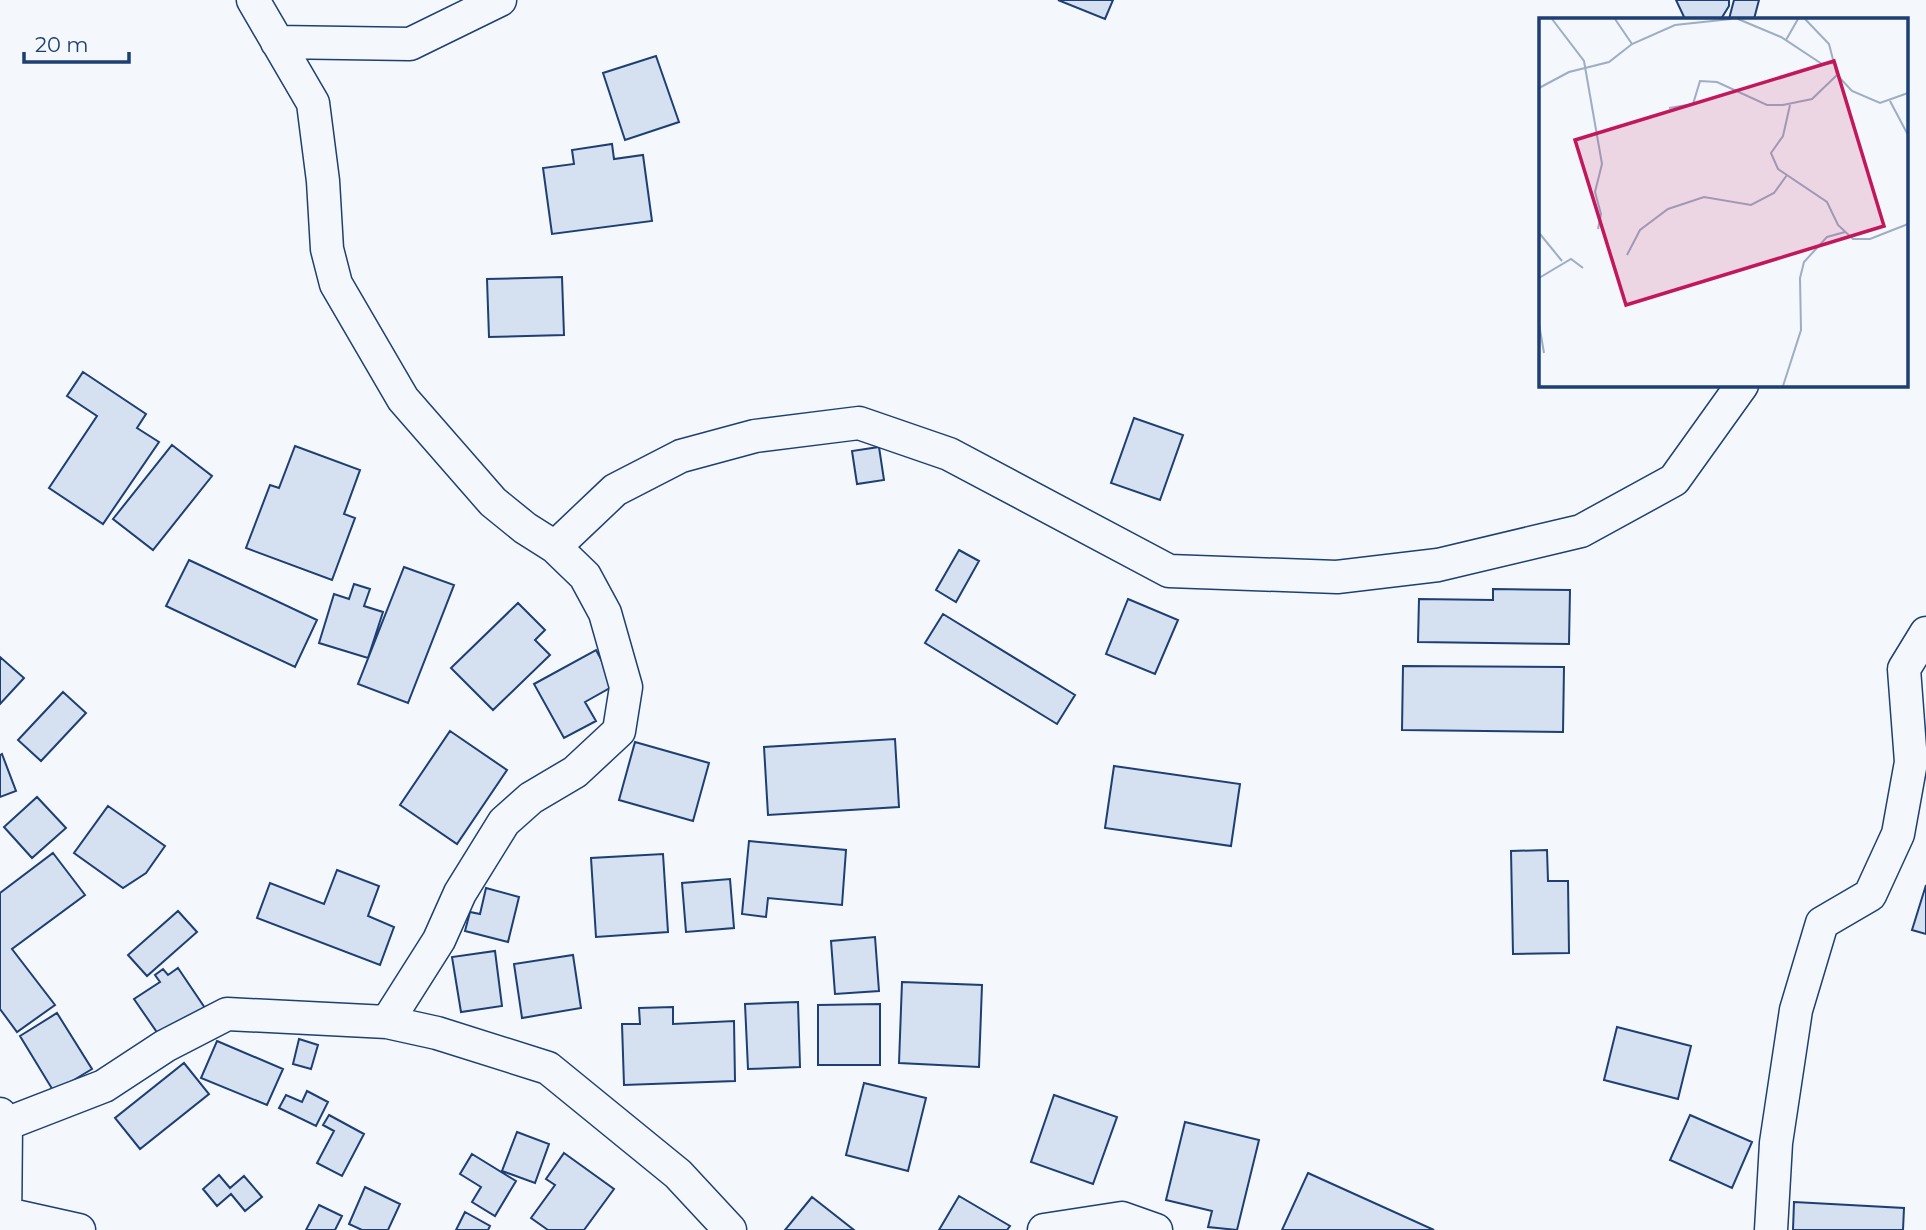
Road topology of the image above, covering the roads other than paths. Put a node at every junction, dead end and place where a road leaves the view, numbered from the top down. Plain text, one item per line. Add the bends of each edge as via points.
1 (253, 0) edge
2 (500, 0) edge
3 (277, 42) junction
4 (1741, 387) edge
5 (555, 547) junction
6 (1926, 633) edge
7 (387, 1022) junction
8 (3, 1119) edge
9 (6, 1222) edge
10 (79, 1230) edge
11 (730, 1230) edge
12 (1044, 1230) edge
13 (1156, 1230) edge
14 (1771, 1230) edge

1 - 3 street
2 - 3 street via 410,44
3 - 5 street via 313,103 327,249 336,284 403,399 493,502
4 - 5 street via 1674,480 1581,531 1438,565 1337,577 1169,571 948,454 859,422 755,436 681,456 615,490
5 - 7 street via 585,576 617,647 626,687 619,731 575,772 531,797 504,822
6 - 14 street via 1904,669 1911,762 1898,835 1870,895 1822,923 1796,1010 1776,1143
7 - 8 street via 227,1014 165,1046 104,1086
7 - 11 street via 548,1068 678,1174
8 - 9 street
9 - 10 street
12 - 13 street via 1122,1218

